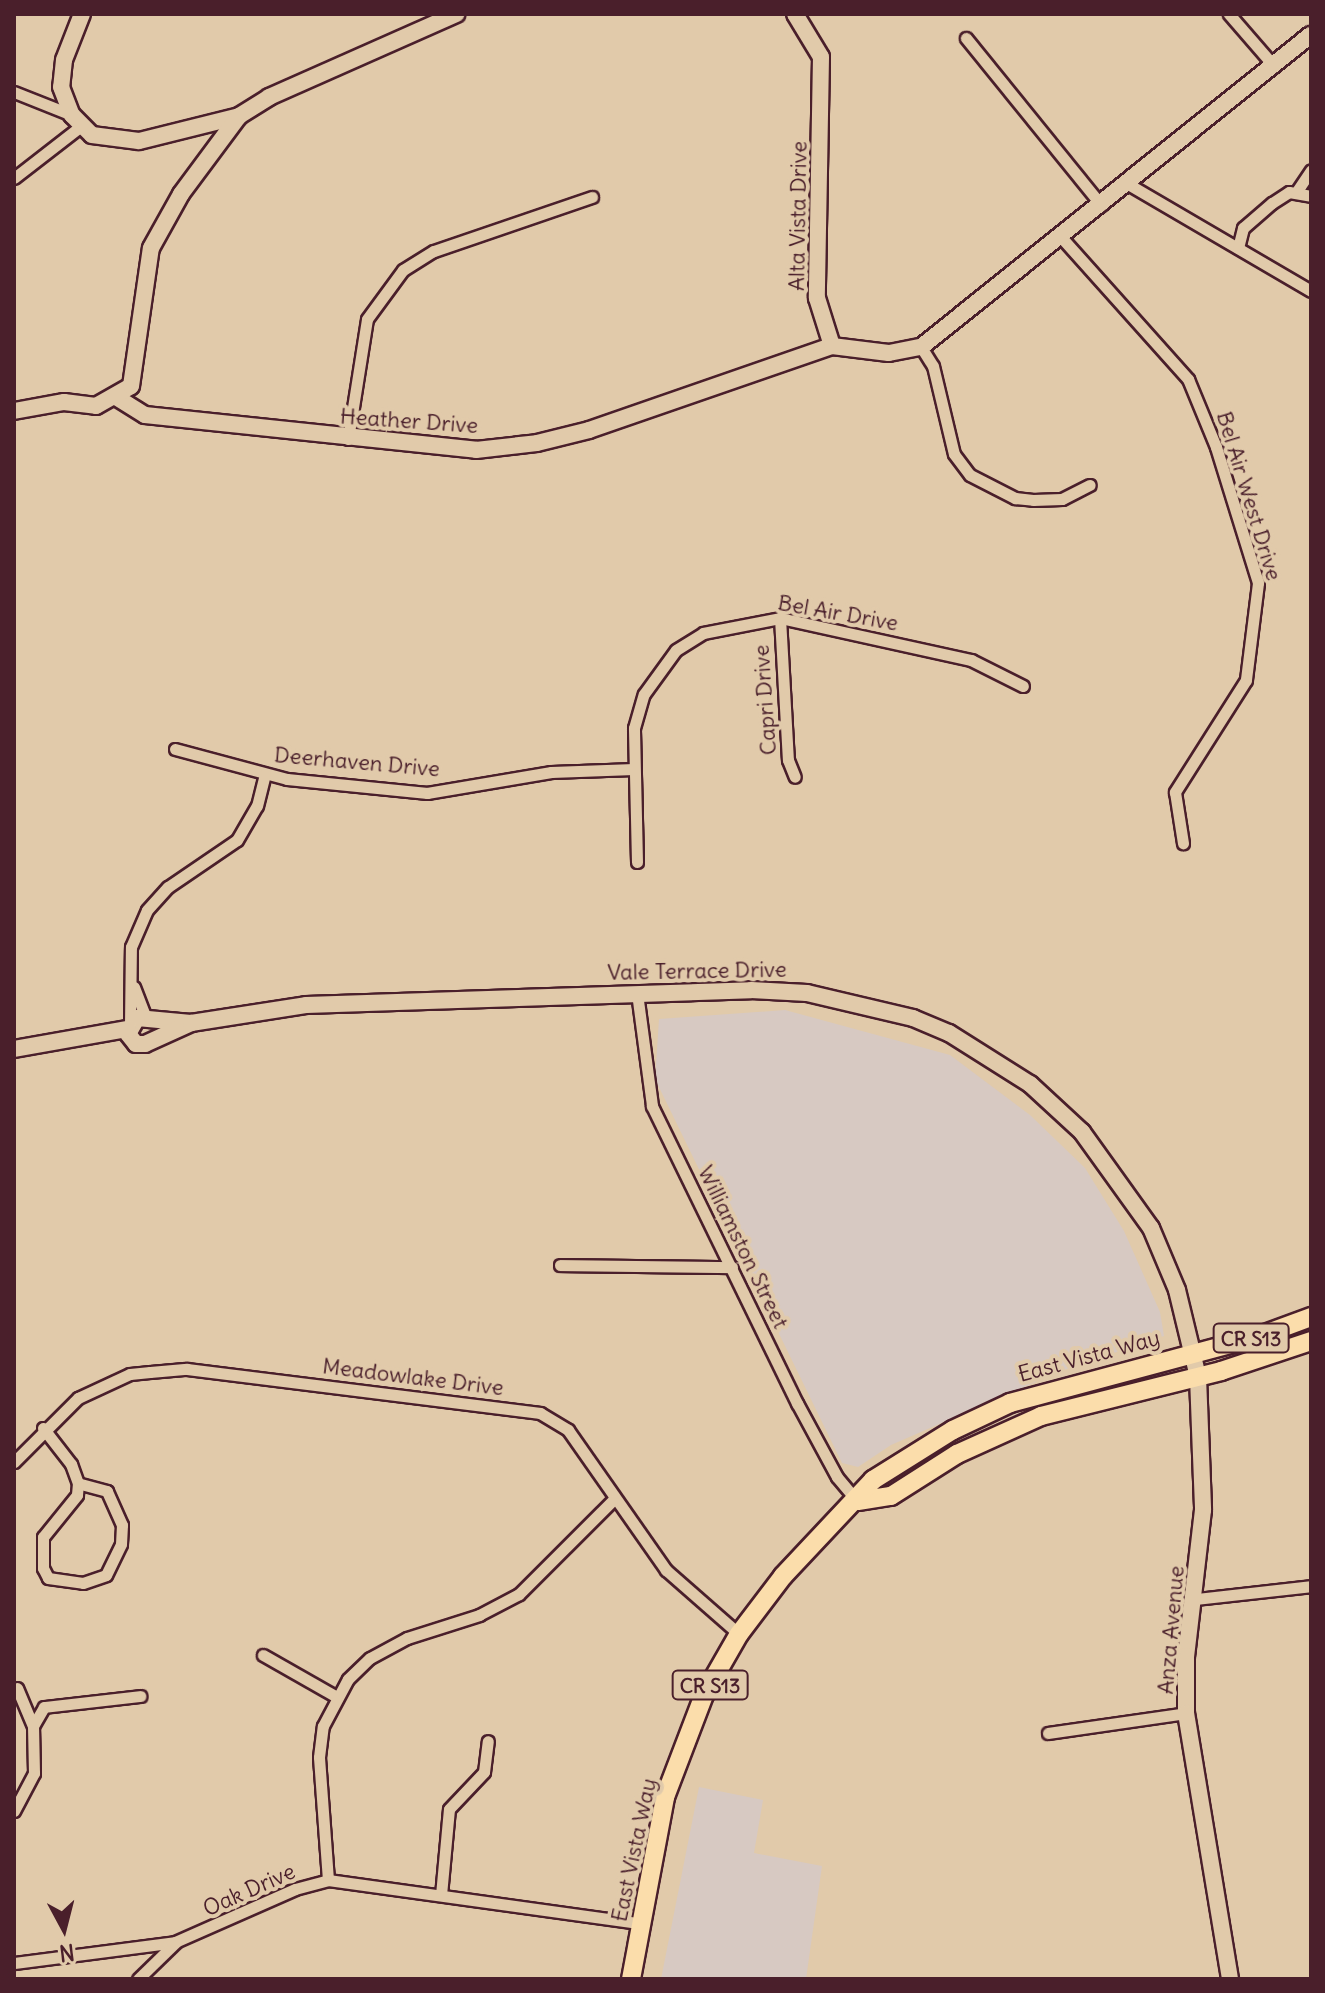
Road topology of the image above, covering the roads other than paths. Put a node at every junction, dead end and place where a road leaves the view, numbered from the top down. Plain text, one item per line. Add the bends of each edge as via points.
1 (82, 14) edge
2 (456, 14) edge
3 (795, 14) edge
4 (1229, 14) edge
5 (1311, 35) edge
6 (966, 38) dead end
7 (1274, 66) junction
8 (14, 92) edge
9 (239, 116) junction
10 (76, 121) junction
11 (1311, 170) edge
12 (14, 178) edge
13 (1128, 184) junction
14 (1297, 191) junction
15 (1311, 196) edge
16 (592, 197) dead end
17 (1101, 205) junction
18 (1061, 237) junction
19 (1238, 248) junction
20 (1311, 291) edge
21 (832, 346) junction
22 (921, 347) junction
23 (116, 397) junction
24 (14, 411) edge
25 (348, 439) junction
26 (1090, 485) dead end
27 (780, 618) junction
28 (1023, 686) dead end
29 (175, 749) dead end
30 (634, 769) junction
31 (265, 774) junction
32 (795, 777) dead end
33 (1183, 843) dead end
34 (637, 862) dead end
35 (637, 993) junction
36 (140, 1028) junction
37 (14, 1049) edge
38 (560, 1265) dead end
39 (732, 1267) junction
40 (1311, 1317) edge
41 (1311, 1341) edge
42 (1192, 1353) junction
43 (1198, 1377) junction
44 (43, 1428) junction
45 (14, 1462) edge
46 (78, 1483) junction
47 (613, 1500) junction
48 (858, 1501) junction
49 (1311, 1586) edge
50 (1196, 1599) junction
51 (739, 1634) junction
52 (263, 1655) dead end
53 (17, 1688) dead end
54 (140, 1696) dead end
55 (337, 1697) junction
56 (1186, 1713) junction
57 (33, 1726) junction
58 (1048, 1733) dead end
59 (488, 1741) dead end
60 (14, 1811) edge
61 (328, 1880) junction
62 (441, 1895) junction
63 (644, 1924) junction
64 (175, 1942) junction
65 (14, 1963) edge
66 (138, 1979) edge
67 (631, 1979) edge
68 (1230, 1979) edge

1 - 10 street via 62,66 61,87
2 - 9 street via 269,97
3 - 21 street, Alta Vista Drive via 821,57 817,298
4 - 7 street
5 - 7 street
6 - 17 street
7 - 13 street
8 - 10 street
9 - 10 street via 130,142 102,139
9 - 23 street via 181,194 151,248 137,365 131,386
10 - 12 street
11 - 14 street
13 - 17 street
13 - 19 street
14 - 15 street
14 - 19 street via 1250,220
16 - 25 street via 434,251 403,270 367,319
17 - 18 street
18 - 22 street
18 - 33 street, Bel Air West Drive via 1188,379 1216,447 1258,583 1246,680 1175,792
19 - 20 street
21 - 22 street via 889,353
21 - 25 street, Heather Drive via 537,443 476,450
22 - 26 street via 933,366 954,454 970,475 1015,498 1033,500 1062,499
23 - 24 street via 96,406 64,402
23 - 25 street, Heather Drive via 145,415
27 - 28 street, Bel Air Drive via 971,660
27 - 30 street, Bel Air Drive via 725,625 676,650 644,694 634,728
27 - 32 street, Capri Drive via 788,760
29 - 31 street, Deerhaven Drive
30 - 31 street, Deerhaven Drive via 551,772 427,793
30 - 34 street, Bel Air Drive
31 - 36 street via 257,806 237,840 168,887 147,910 131,947
35 - 36 street, Vale Terrace Drive via 306,1005
35 - 39 street, Williamston Street via 652,1106
35 - 42 street, Vale Terrace Drive via 751,990 844,999 913,1018 999,1061 1082,1132 1122,1181 1151,1228 1173,1280
36 - 37 street, Vale Terrace Drive
38 - 39 street
39 - 48 street, Williamston Street via 837,1477
40 - 42 main road, East Vista Way / CR S13
41 - 43 main road, East Vista Way
42 - 43 street, Vale Terrace Drive
42 - 48 main road, East Vista Way / CR S13 via 1010,1403 917,1451 873,1480
43 - 48 main road, East Vista Way / CR S13 via 1041,1416 957,1454 891,1496
43 - 50 street, Anza Avenue via 1203,1510
44 - 45 street, Meadowlake Drive
44 - 46 street via 71,1464
44 - 47 street, Meadowlake Drive via 78,1398 130,1374 162,1371 192,1369 416,1397 540,1413 568,1430
46 - 46 street via 77,1495 43,1537 43,1568 48,1578 83,1583 106,1575 121,1544 122,1525 107,1491
47 - 51 street, Meadowlake Drive via 666,1570
47 - 55 street via 519,1594 370,1658
48 - 51 main road, East Vista Way / CR S13 via 783,1576
49 - 50 street
50 - 56 street, Anza Avenue via 1186,1656
51 - 63 main road, East Vista Way / CR S13 via 704,1695 665,1797
52 - 55 street
53 - 57 street
54 - 57 street via 44,1707
55 - 61 street via 323,1726 319,1757
56 - 58 street
56 - 68 street, Anza Avenue
57 - 60 street via 34,1773
59 - 62 street via 484,1772 449,1809
61 - 62 street, Oak Drive
61 - 64 street, Oak Drive via 295,1889
62 - 63 street, Oak Drive
63 - 67 main road, East Vista Way / CR S13
64 - 65 street, Oak Drive
64 - 66 street

